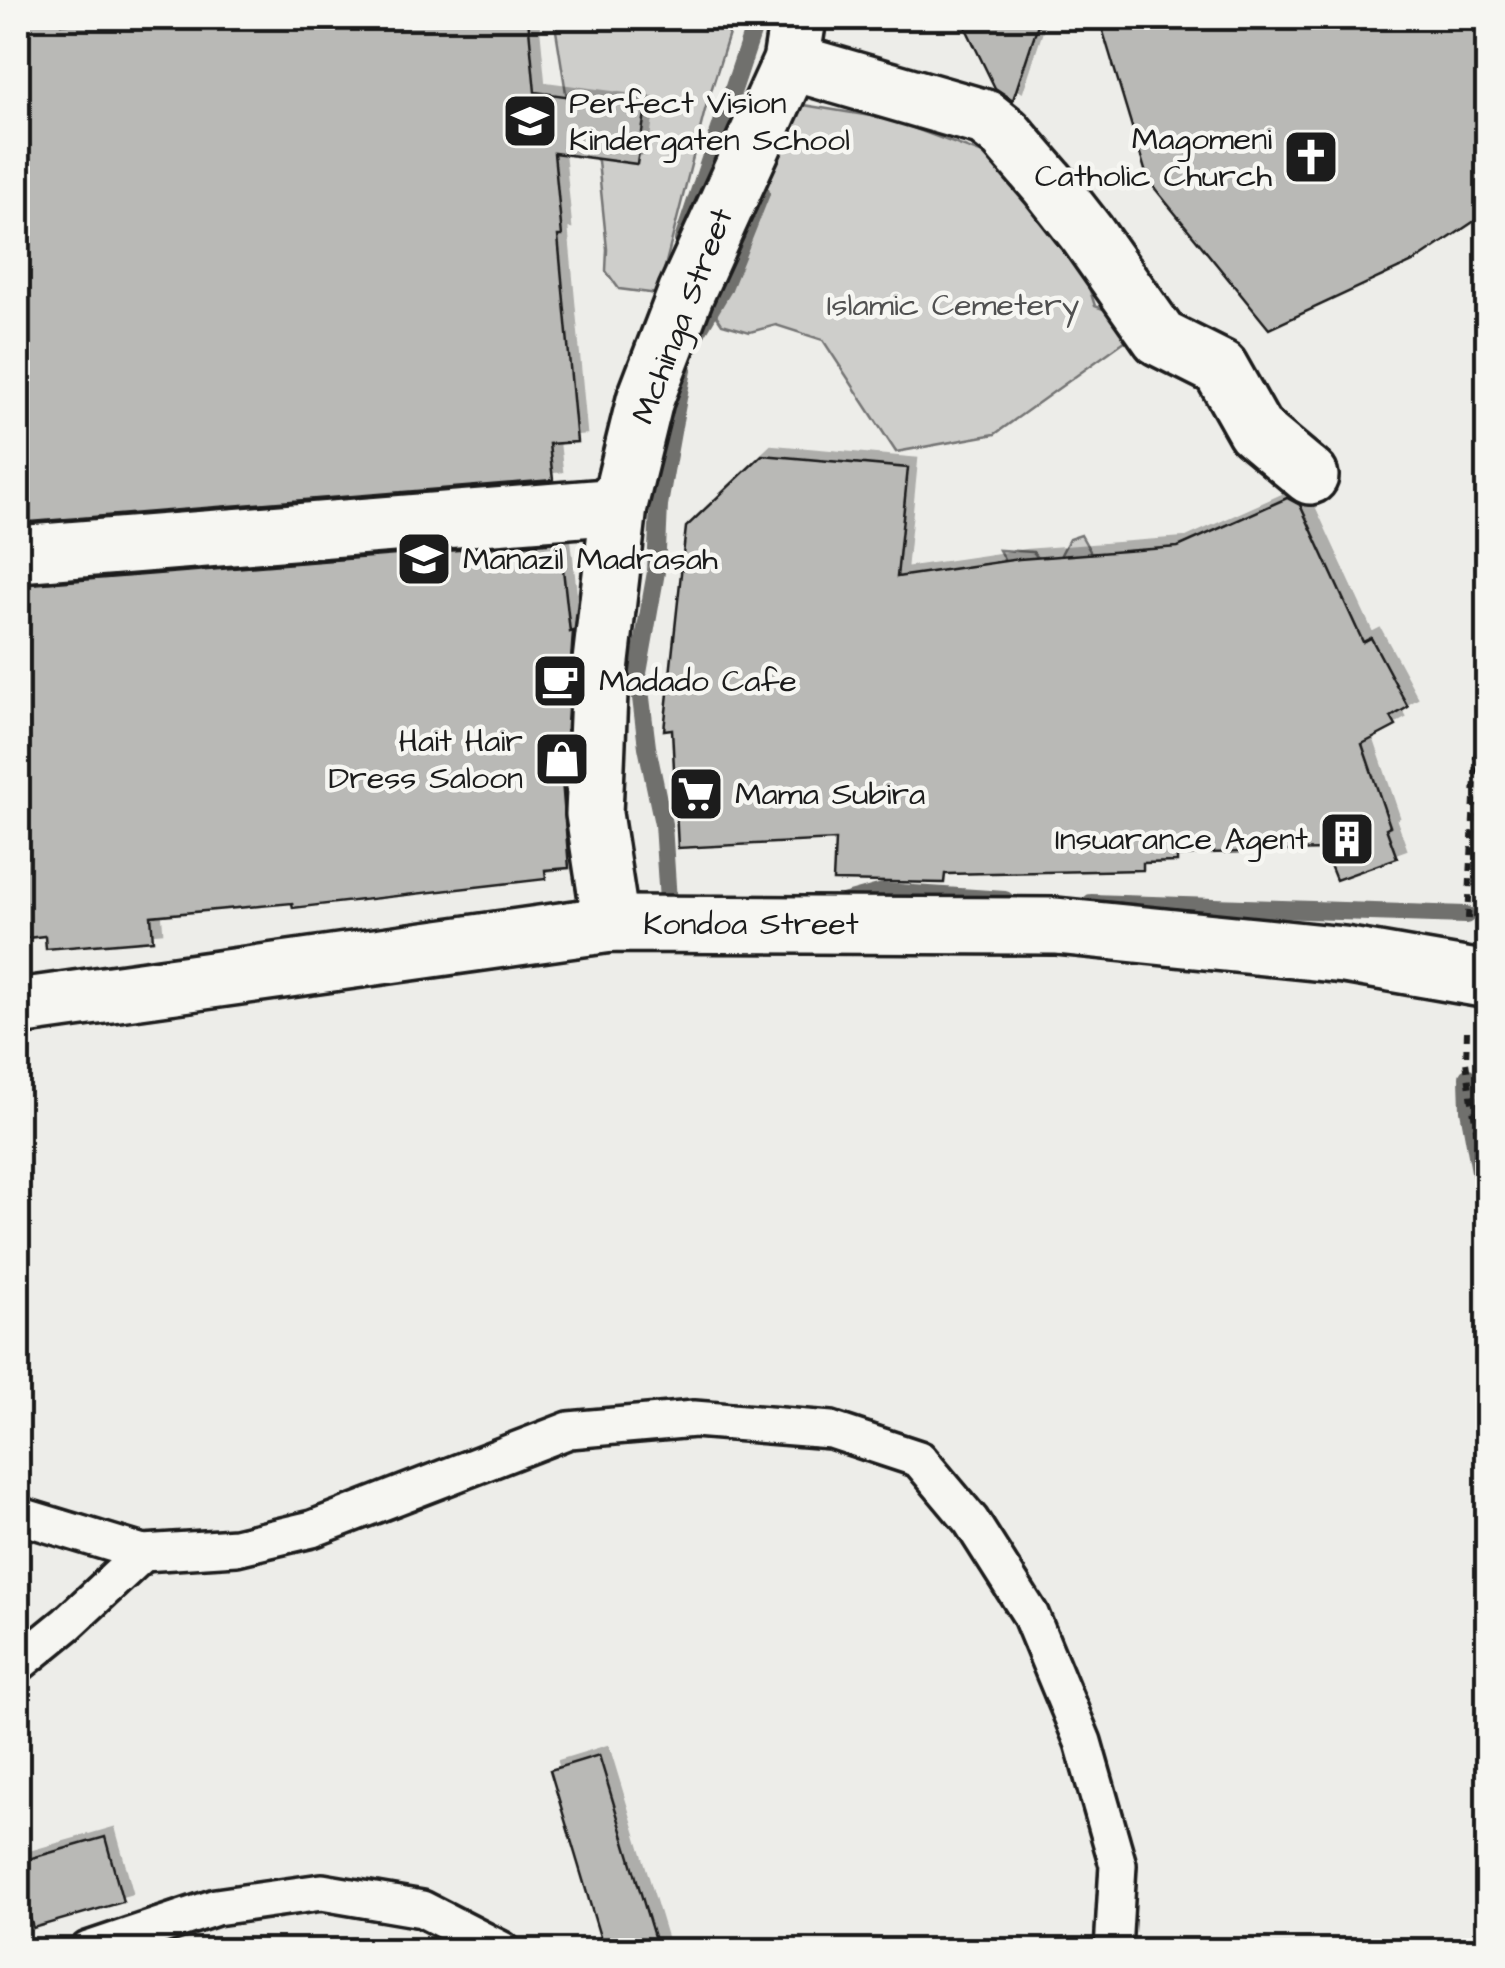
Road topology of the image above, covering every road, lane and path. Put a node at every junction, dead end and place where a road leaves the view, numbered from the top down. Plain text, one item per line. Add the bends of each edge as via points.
1 (795, 40) edge
2 (1310, 476) dead end
3 (618, 506) junction
4 (18, 554) edge
5 (612, 924) junction
6 (1488, 980) edge
7 (18, 1007) edge
8 (18, 1515) edge
9 (143, 1553) junction
10 (18, 1664) edge
11 (88, 1950) edge
12 (502, 1950) edge
13 (1113, 1950) edge

1 - 2 street via 985,118 1005,134 1160,338 1220,368 1255,430
1 - 3 street, Mchinga Street via 645,400
3 - 4 street
3 - 5 street, Mchinga Street via 600,670 594,814
5 - 6 street, Kondoa Street via 1056,926 1326,953
5 - 7 street, Kondoa Street
8 - 9 lane
9 - 10 lane
9 - 13 lane via 236,1547 312,1529 568,1430 694,1419 830,1430 919,1459 971,1521 1030,1614 1083,1742 1118,1865
11 - 12 lane via 216,1907 322,1892 422,1909

